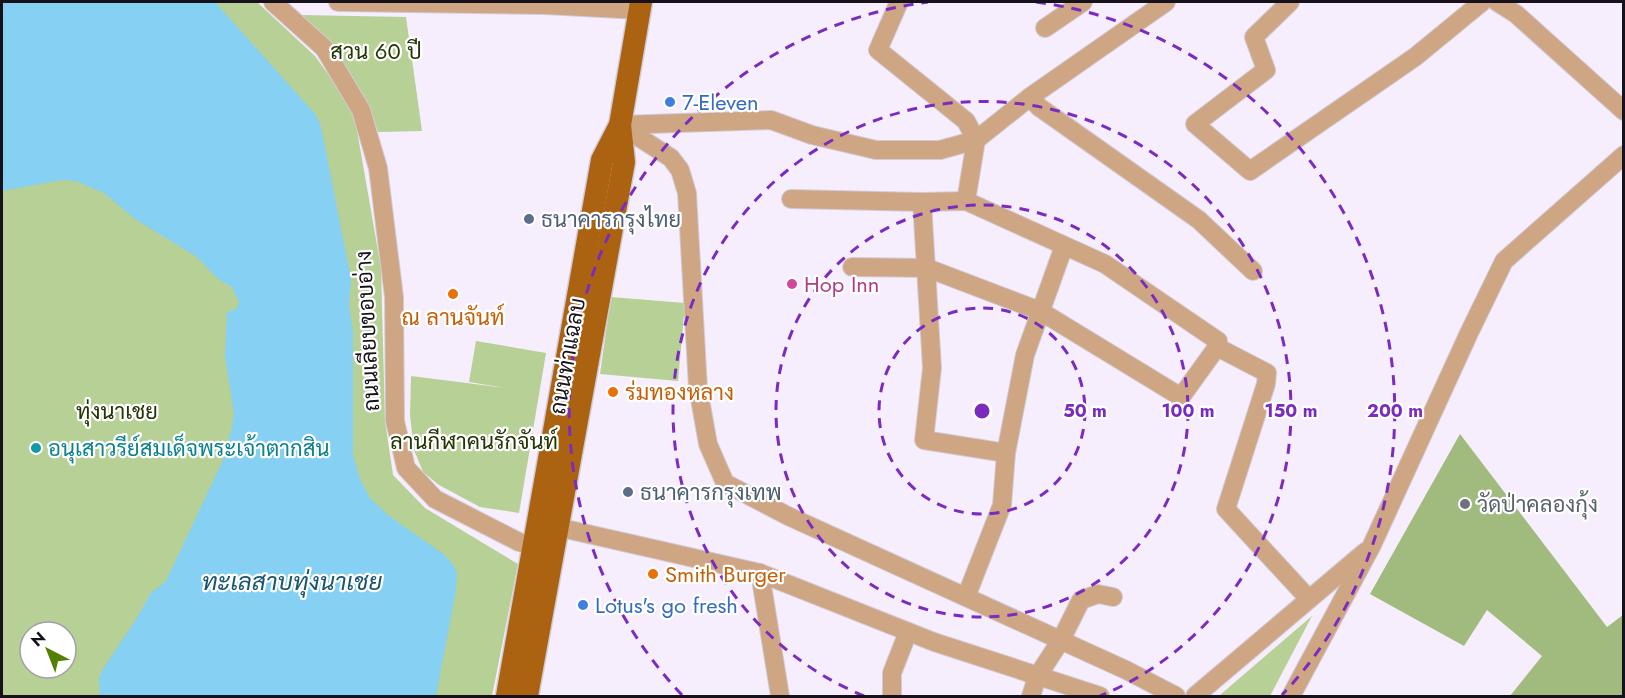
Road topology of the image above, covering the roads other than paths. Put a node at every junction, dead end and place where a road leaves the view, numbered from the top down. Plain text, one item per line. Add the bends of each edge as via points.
1 (273, 2) edge
2 (338, 2) edge
3 (899, 2) edge
4 (1083, 2) edge
5 (1166, 2) edge
6 (1290, 2) edge
7 (1482, 2) edge
8 (1497, 2) edge
9 (545, 3) edge
10 (640, 6) edge
11 (1046, 28) dead end
12 (1030, 97) junction
13 (1623, 111) edge
14 (620, 125) junction
15 (976, 140) junction
16 (1623, 155) edge
17 (791, 199) dead end
18 (966, 201) junction
19 (922, 202) junction
20 (1064, 246) junction
21 (852, 267) dead end
22 (927, 268) junction
23 (1253, 271) dead end
24 (1040, 311) junction
25 (1217, 347) junction
26 (1006, 453) junction
27 (557, 527) junction
28 (1372, 545) junction
29 (544, 549) junction
30 (760, 573) junction
31 (966, 597) junction
32 (1113, 597) dead end
33 (1309, 599) junction
34 (908, 632) junction
35 (1061, 640) junction
36 (1037, 677) junction
37 (507, 696) edge
38 (527, 696) edge
39 (780, 696) edge
40 (892, 696) edge
41 (1031, 696) edge
42 (1100, 696) edge
43 (1176, 696) edge
44 (1195, 696) edge
45 (1291, 696) edge

1 - 29 street, ถนนเลียบขอบอ่าง via 324,48 362,110 378,168 394,297 395,421 406,468 435,499 519,542
2 - 9 street
3 - 15 street via 878,50 966,122
4 - 11 street
5 - 12 street
6 - 7 street via 1254,37 1266,70 1195,124 1250,171 1415,57
8 - 13 street via 1516,14
9 - 10 street
10 - 14 main road, ถนนท่าแฉลบ
12 - 15 street
12 - 23 street via 1199,220
14 - 15 street via 771,120 812,135 876,150 940,150
14 - 27 main road, ถนนท่าแฉลบ via 624,162
14 - 29 main road, ถนนท่าแฉลบ via 602,160
14 - 31 street via 671,158 680,170 687,193 698,388 708,444 725,483
15 - 18 street
16 - 28 street via 1504,261
17 - 19 street
18 - 19 street
18 - 20 street
19 - 22 street
20 - 24 street
20 - 25 street via 1105,264 1218,341
21 - 22 street
22 - 24 street
22 - 26 street via 932,368 924,440
24 - 25 street via 1181,397
24 - 26 street via 1025,355
25 - 33 street via 1267,373 1226,509
26 - 31 street via 1002,505
27 - 29 main road, ถนนท่าแฉลบ
27 - 30 street
28 - 33 street
28 - 45 street
29 - 37 main road, ถนนท่าแฉลบ
29 - 38 main road, ถนนท่าแฉลบ
30 - 34 street
30 - 39 street
31 - 35 street
32 - 35 street via 1098,594 1081,600
33 - 44 street
34 - 36 street
34 - 40 street via 891,673
35 - 36 street
35 - 43 street
36 - 41 street
36 - 42 street

